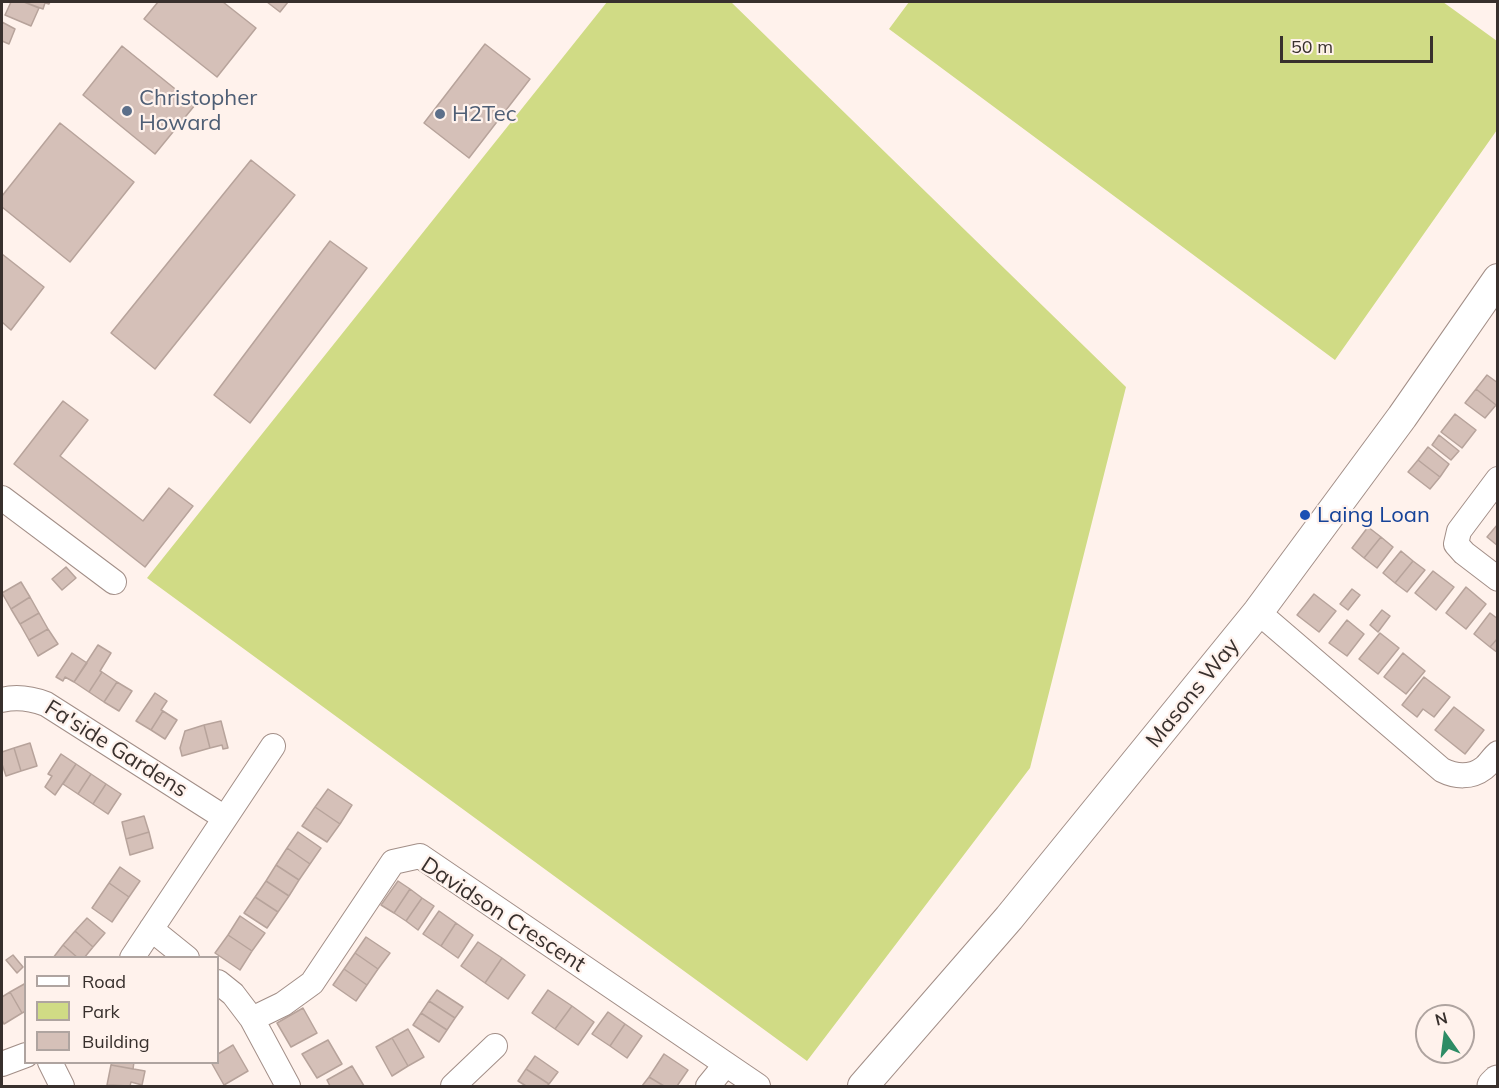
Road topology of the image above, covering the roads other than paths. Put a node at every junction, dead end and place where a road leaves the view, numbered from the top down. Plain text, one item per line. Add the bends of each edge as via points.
1 (1497, 279) edge
2 (1497, 479) edge
3 (2, 498) edge
4 (1497, 579) edge
5 (114, 582) dead end
6 (1258, 612) junction
7 (2, 700) edge
8 (273, 746) dead end
9 (1497, 753) edge
10 (225, 818) junction
11 (151, 929) junction
12 (133, 956) edge
13 (186, 956) edge
14 (219, 983) edge
15 (252, 1019) junction
16 (495, 1046) dead end
17 (24, 1056) edge
18 (2, 1064) edge
19 (51, 1064) edge
20 (726, 1064) junction
21 (1497, 1082) edge
22 (62, 1086) edge
23 (288, 1086) edge
24 (453, 1086) edge
25 (708, 1086) edge
26 (758, 1086) edge
27 (863, 1086) edge
28 (1494, 1086) edge

1 - 6 street, Masons Way via 1402,417
2 - 4 street via 1459,531 1456,544
3 - 5 street
6 - 9 street via 1442,770 1468,775 1484,768
6 - 27 street, Masons Way via 1009,918
7 - 10 street, Fa'side Gardens via 23,698 46,704
8 - 10 street
10 - 11 street
11 - 12 street
11 - 13 street
14 - 15 street
15 - 20 street, Davidson Crescent via 283,1004 312,983 393,862 420,856
15 - 23 street
16 - 24 street
17 - 18 street
19 - 22 street
20 - 25 street
20 - 26 street, Davidson Crescent
21 - 28 highway

